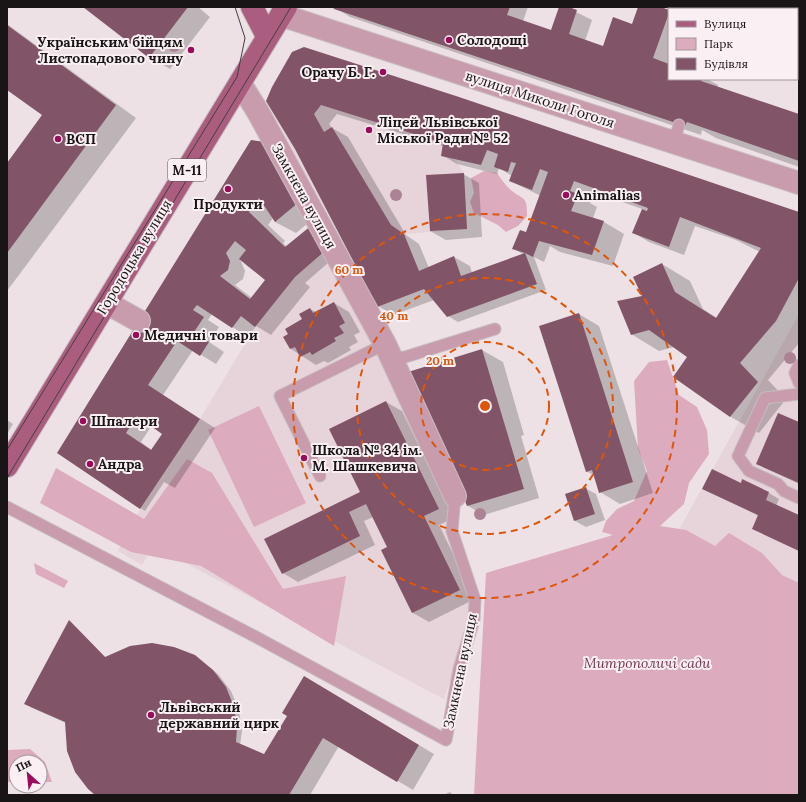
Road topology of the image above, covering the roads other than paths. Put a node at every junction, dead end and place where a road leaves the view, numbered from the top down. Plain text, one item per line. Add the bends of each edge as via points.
1 (252, 7) edge
2 (283, 11) edge
3 (267, 36) junction
4 (240, 83) junction
5 (799, 183) edge
6 (107, 303) junction
7 (139, 321) dead end
8 (495, 329) dead end
9 (389, 352) junction
10 (799, 365) edge
11 (799, 383) edge
12 (799, 394) edge
13 (7, 466) edge
14 (320, 476) dead end
15 (455, 496) joint
16 (799, 498) edge
17 (7, 507) edge

1 - 3 main road
2 - 3 main road, Городоцька вулиця / М-11
2 - 5 street, вулиця Миколи Гоголя via 676,133
3 - 4 main road, Городоцька вулиця / М-11
4 - 6 main road, Городоцька вулиця / М-11
4 - 9 street, Замкнена вулиця
6 - 7 street
6 - 13 main road, Городоцька вулиця / М-11
8 - 9 lane via 405,357 399,358
9 - 14 lane via 280,396
9 - 15 street, Замкнена вулиця
10 - 11 lane via 795,373
12 - 16 lane via 765,398 738,456 749,471 778,484 784,491
15 - 17 lane, Замкнена вулиця via 452,531 475,600 474,620 459,669 446,740

